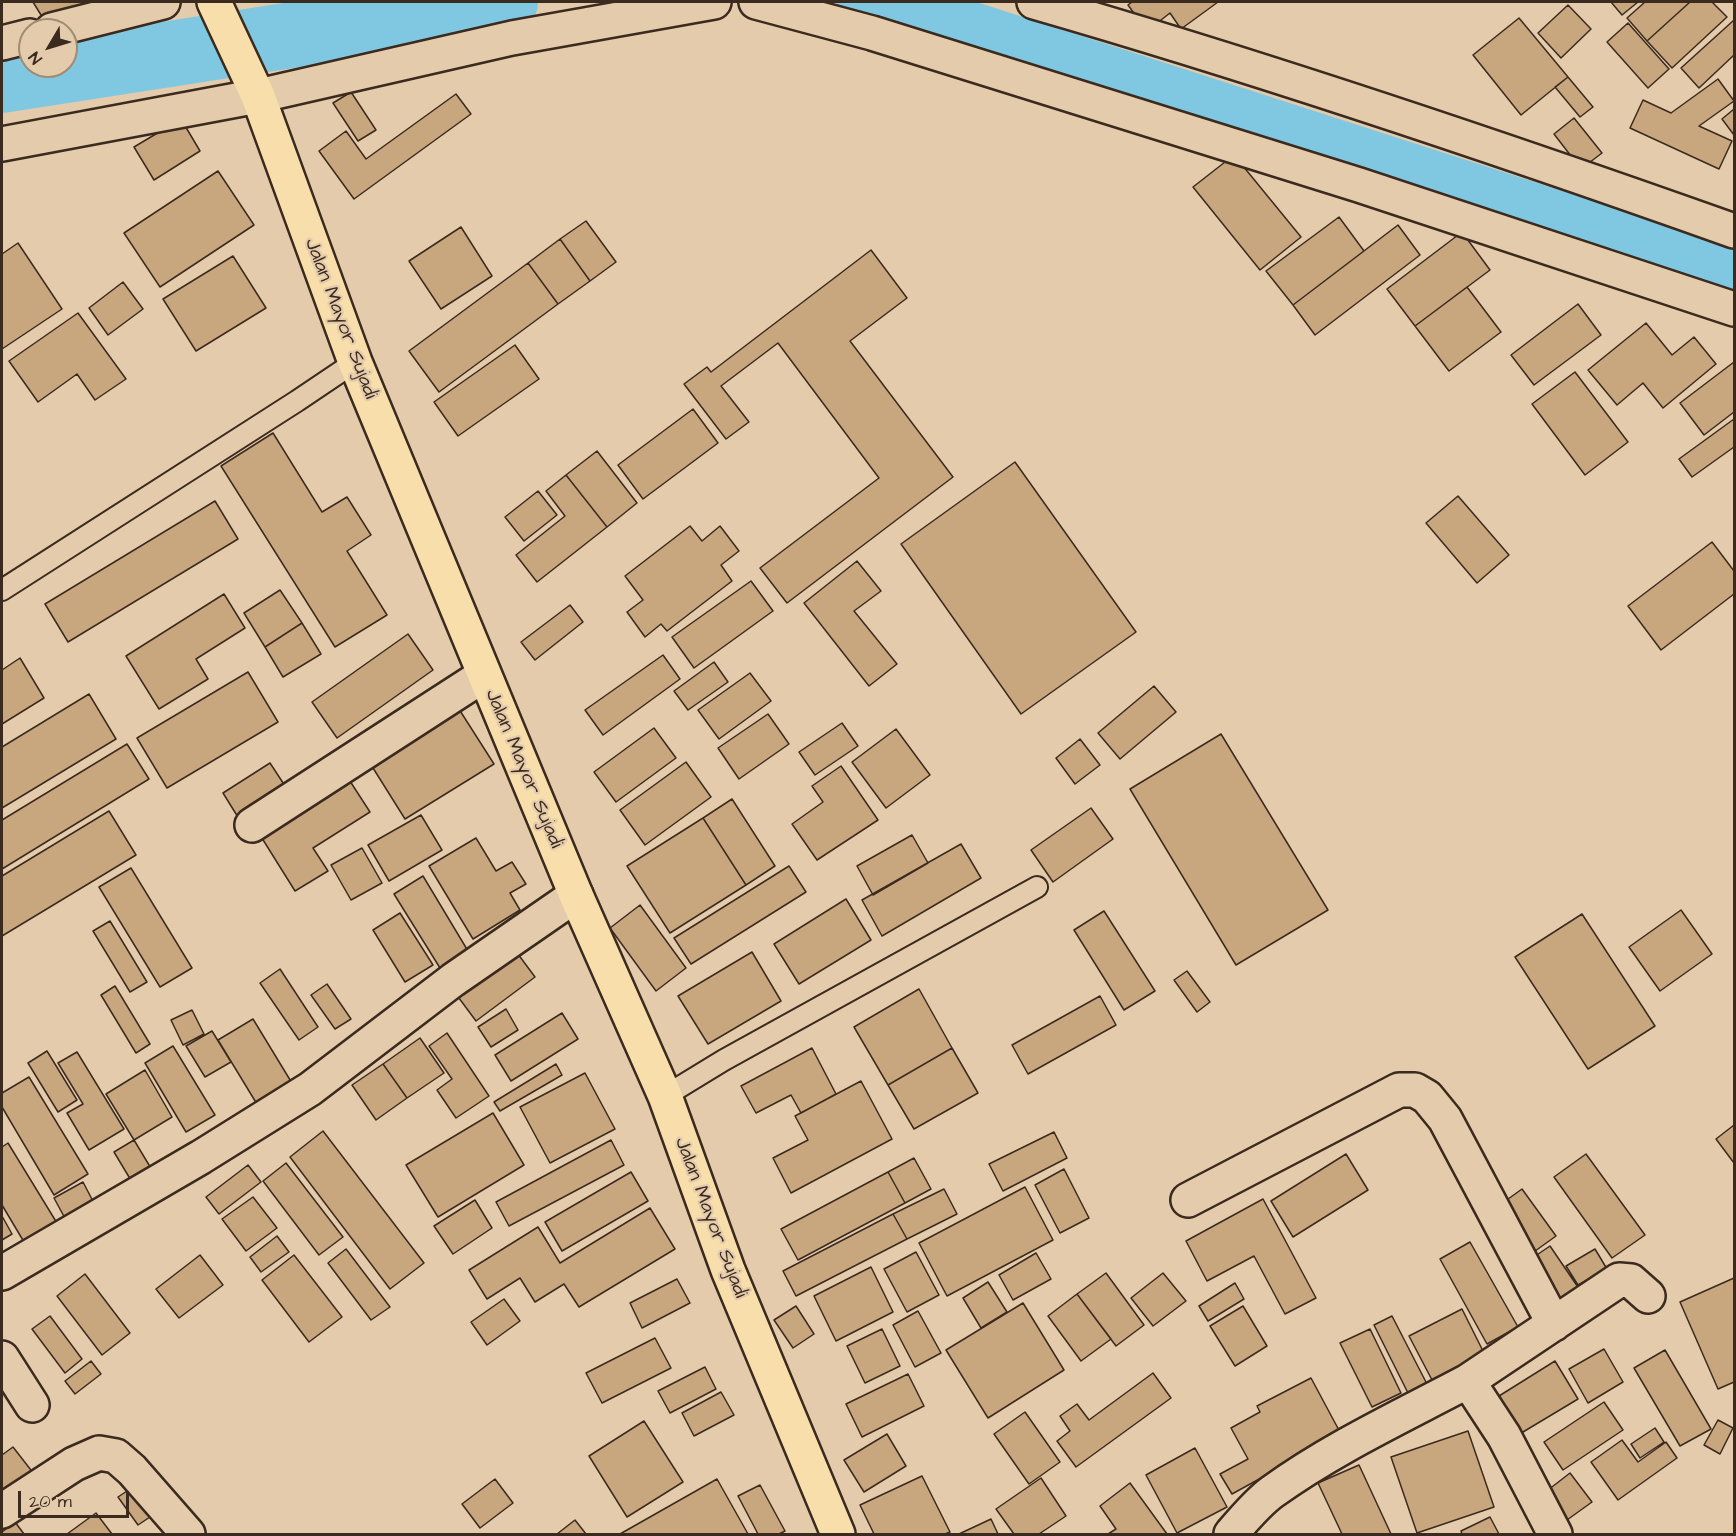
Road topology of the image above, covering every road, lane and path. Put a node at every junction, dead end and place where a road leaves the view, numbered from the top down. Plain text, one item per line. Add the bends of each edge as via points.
1 (163, 2) edge
2 (714, 2) edge
3 (756, 2) edge
4 (1034, 2) edge
5 (215, 4) edge
6 (78, 23) edge
7 (18, 39) edge
8 (2, 43) edge
9 (255, 90) junction
10 (2, 144) edge
11 (1734, 231) edge
12 (1734, 309) edge
13 (355, 362) junction
14 (2, 590) edge
15 (484, 675) junction
16 (252, 825) dead end
17 (1037, 886) dead end
18 (576, 895) junction
19 (665, 1096) junction
20 (1188, 1200) dead end
21 (2, 1273) edge
22 (1648, 1296) dead end
23 (1554, 1324) junction
24 (2, 1358) edge
25 (1468, 1382) junction
26 (32, 1405) dead end
27 (2, 1511) edge
28 (188, 1534) edge
29 (838, 1534) edge
30 (1231, 1534) edge
31 (1555, 1534) edge

1 - 6 street
2 - 9 street
3 - 12 street via 872,33 1347,181
4 - 11 street via 1164,39
5 - 9 highway, Jalan Mayor Sujadi
7 - 8 street
9 - 10 street
9 - 13 highway, Jalan Mayor Sujadi
13 - 14 lane
13 - 15 highway, Jalan Mayor Sujadi
15 - 16 street
15 - 18 highway, Jalan Mayor Sujadi
17 - 19 lane
18 - 19 highway, Jalan Mayor Sujadi
18 - 21 street via 453,980 310,1089
19 - 29 highway, Jalan Mayor Sujadi via 728,1270
20 - 23 street via 1399,1090 1415,1090 1427,1097 1445,1119
22 - 23 street via 1631,1281 1619,1280
23 - 25 street
24 - 26 street
25 - 30 street via 1339,1449 1300,1474 1271,1493
25 - 31 street via 1504,1436
27 - 28 street via 74,1464 99,1453 116,1456 132,1470

